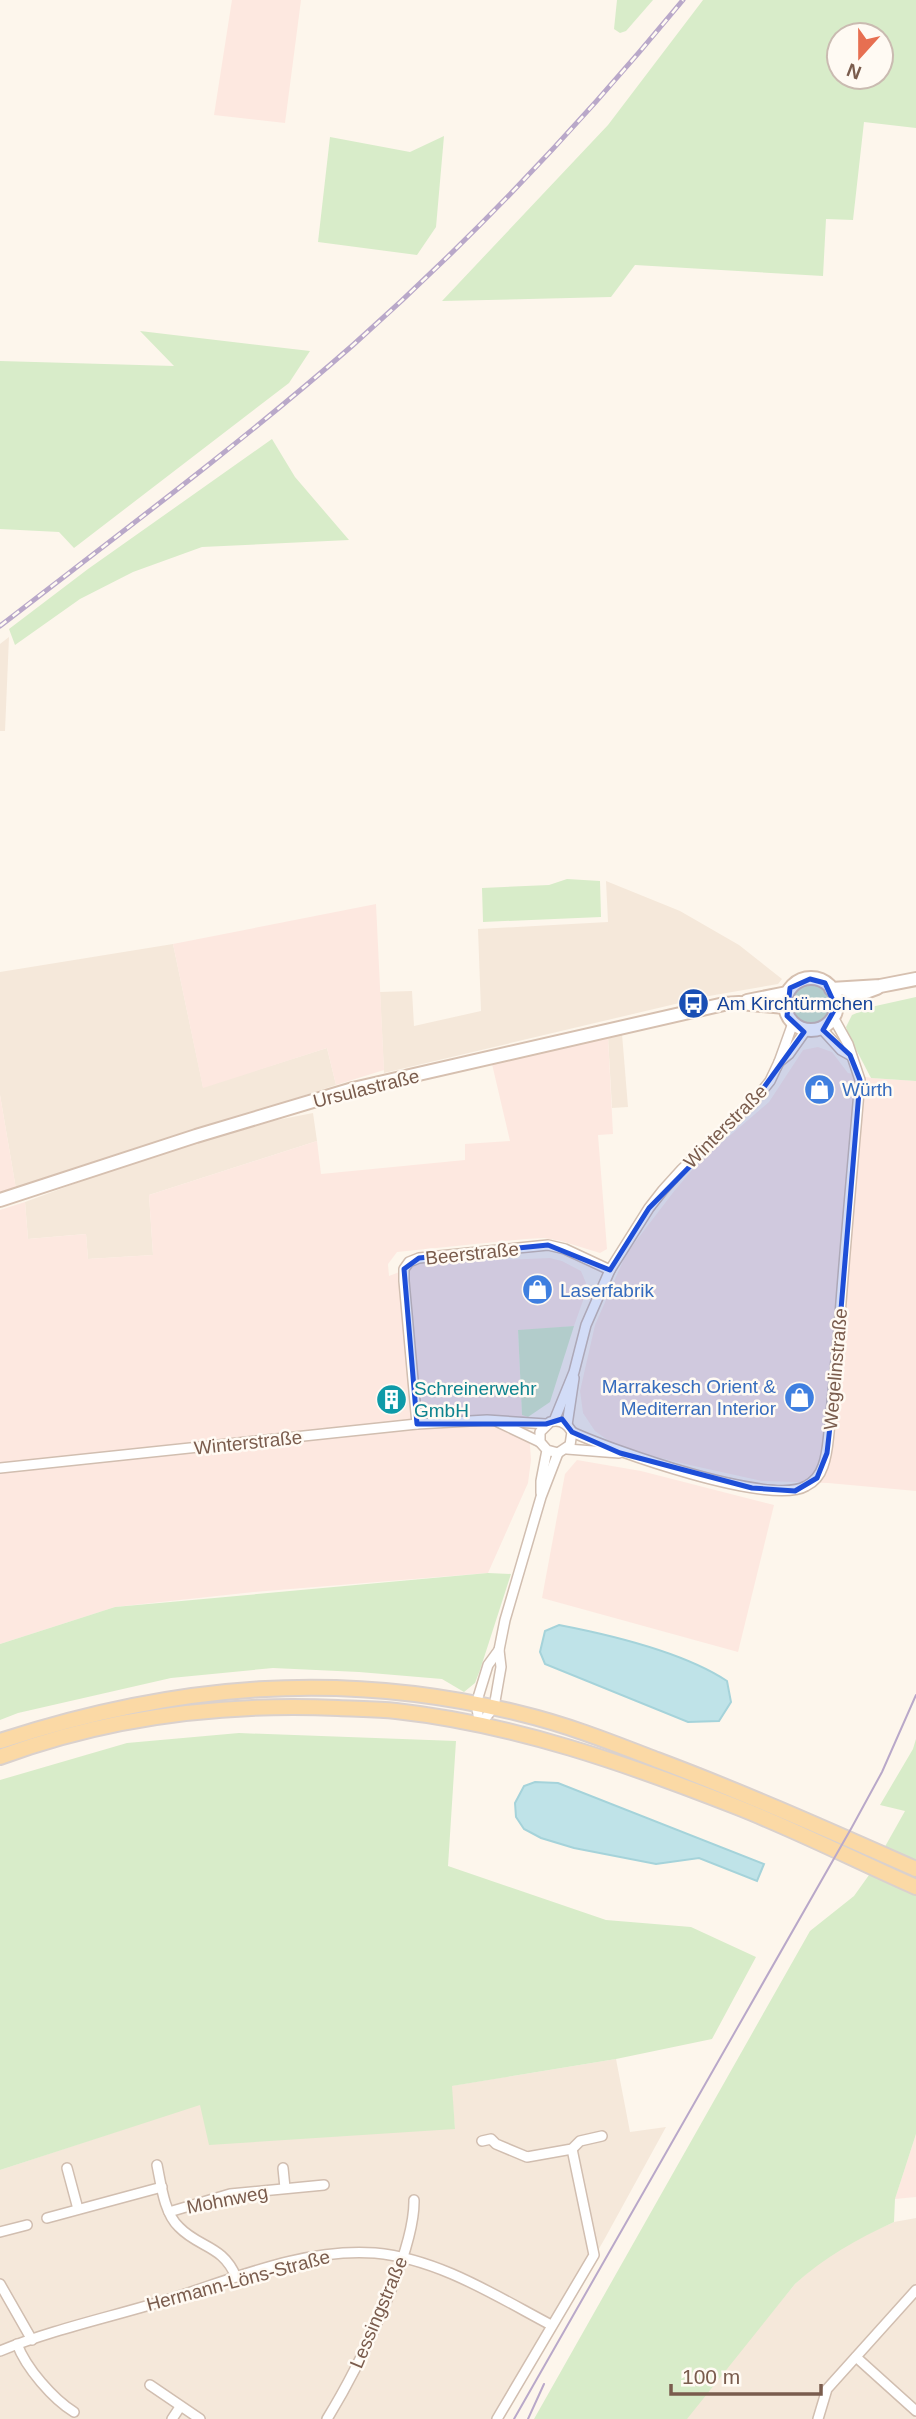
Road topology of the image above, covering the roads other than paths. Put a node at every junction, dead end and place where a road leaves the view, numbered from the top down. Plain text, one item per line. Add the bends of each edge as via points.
1 (916, 979) edge
2 (880, 986) junction
3 (831, 989) junction
4 (787, 993) junction
5 (739, 1003) junction
6 (785, 1007) junction
7 (835, 1012) junction
8 (793, 1023) junction
9 (821, 1028) junction
10 (806, 1030) junction
11 (850, 1055) junction
12 (779, 1062) junction
13 (0, 1200) edge
14 (610, 1270) junction
15 (574, 1372) junction
16 (497, 1421) junction
17 (550, 1422) junction
18 (416, 1424) junction
19 (569, 1429) junction
20 (540, 1441) junction
21 (547, 1450) junction
22 (563, 1451) junction
23 (620, 1453) junction
24 (0, 1468) edge
25 (541, 1497) junction
26 (499, 1650) junction
27 (476, 1703) junction
28 (494, 1707) junction
29 (480, 1725) junction
30 (0, 1741) edge
31 (0, 1757) edge
32 (916, 1869) edge
33 (916, 1887) edge
34 (602, 2136) dead end
35 (482, 2141) dead end
36 (572, 2149) junction
37 (157, 2165) dead end
38 (68, 2168) dead end
39 (283, 2168) dead end
40 (324, 2185) dead end
41 (162, 2188) junction
42 (285, 2188) junction
43 (414, 2200) dead end
44 (78, 2209) junction
45 (169, 2211) junction
46 (47, 2218) dead end
47 (27, 2225) dead end
48 (0, 2232) edge
49 (402, 2258) junction
50 (236, 2277) junction
51 (0, 2284) edge
52 (916, 2290) edge
53 (551, 2325) junction
54 (32, 2340) junction
55 (17, 2344) junction
56 (0, 2351) edge
57 (856, 2357) junction
58 (150, 2385) dead end
59 (180, 2407) junction
60 (916, 2411) edge
61 (74, 2412) dead end
62 (172, 2419) edge
63 (200, 2419) edge
64 (327, 2419) edge
65 (497, 2419) edge
66 (818, 2419) edge

1 - 2 street, Ursulastraße
2 - 3 street, Ursulastraße
2 - 7 street, Ursulastraße via 842,1001
3 - 4 street, Ursulastraße via 810,979 795,984
3 - 7 street
4 - 5 street, Ursulastraße
4 - 6 street
5 - 6 street, Ursulastraße
5 - 13 street, Ursulastraße via 353,1089
6 - 8 street
7 - 9 street, Ursulastraße
7 - 11 street, Wegelinstraße
8 - 10 street
8 - 12 street, Winterstraße
9 - 10 street
9 - 11 street
10 - 12 street, Winterstraße
11 - 23 street, Wegelinstraße via 860,1080 827,1453 817,1478 795,1491 769,1492
12 - 14 street, Winterstraße via 754,1101 682,1169 649,1208
14 - 15 street, Winterstraße via 586,1325
14 - 18 street, Beerstraße via 565,1248 548,1245 409,1262 404,1281
15 - 17 street, Winterstraße
15 - 19 street, Winterstraße
16 - 17 street, Winterstraße
16 - 18 street, Winterstraße
16 - 20 street, Winterstraße
17 - 19 street
17 - 20 street via 540,1432
18 - 24 street, Winterstraße
19 - 22 street via 572,1441
19 - 23 street, Wegelinstraße
20 - 21 street
21 - 22 street
21 - 25 street
22 - 23 street, Wegelinstraße
22 - 25 street
25 - 26 street
26 - 27 street via 488,1665
26 - 28 street
27 - 28 main road
27 - 29 street
27 - 30 main road via 328,1688 209,1692 120,1707
28 - 29 street
28 - 32 main road via 604,1739
29 - 31 main road via 395,1711 247,1708 130,1720
29 - 33 main road via 613,1762 741,1808
34 - 36 street via 579,2141
35 - 36 street via 491,2140 527,2157
36 - 53 street via 594,2255
37 - 41 street
38 - 44 street
39 - 42 street, Mohnweg
40 - 42 street, Mohnweg
41 - 44 street
41 - 45 street
42 - 45 street, Mohnweg via 230,2194
43 - 49 street, Lessingstraße
44 - 46 street
45 - 50 street via 178,2227 224,2256
47 - 48 street
49 - 50 street, Hermann-Löns-Straße via 341,2252
49 - 53 street, Hermann-Löns-Straße via 459,2277
49 - 64 street, Lessingstraße via 368,2341
50 - 54 street, Hermann-Löns-Straße
51 - 54 street
52 - 57 street
53 - 65 street
54 - 55 street, Hermann-Löns-Straße
55 - 56 street, Hermann-Löns-Straße
55 - 61 street via 60,2404
57 - 60 street
57 - 66 street via 828,2389
58 - 59 street
59 - 62 street
59 - 63 street

